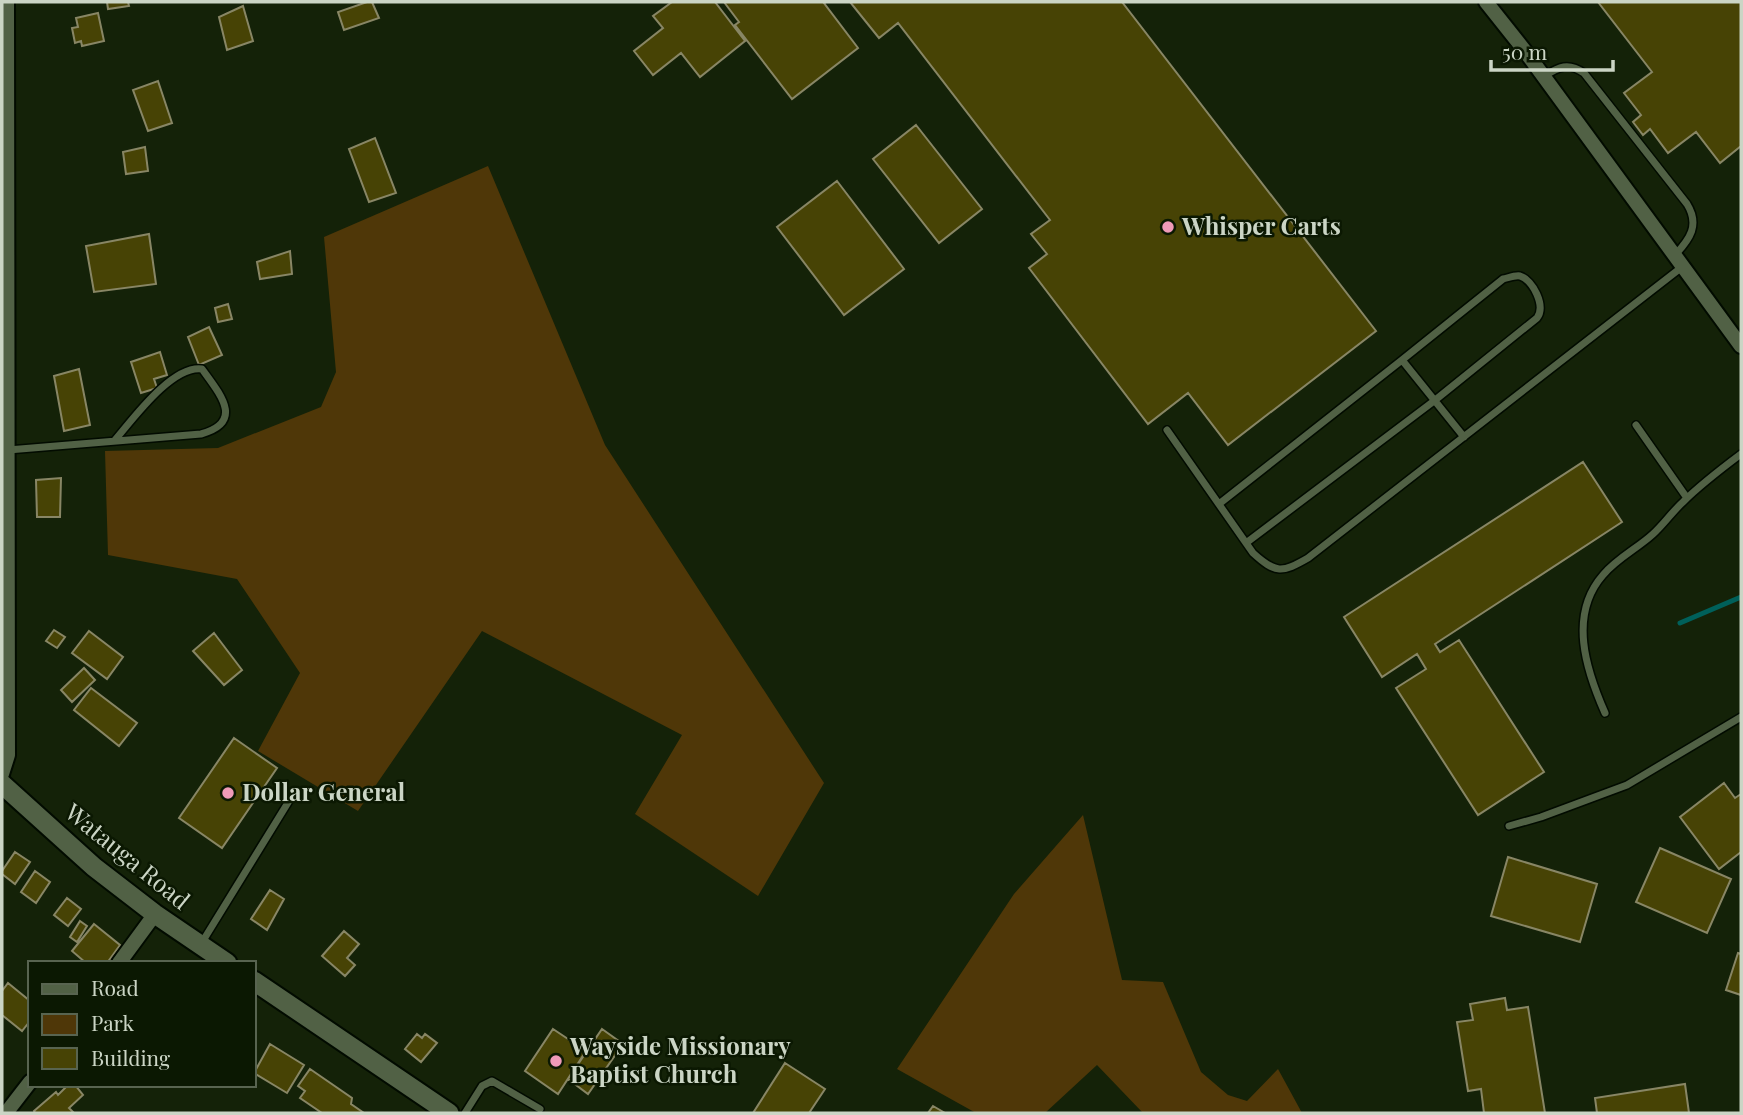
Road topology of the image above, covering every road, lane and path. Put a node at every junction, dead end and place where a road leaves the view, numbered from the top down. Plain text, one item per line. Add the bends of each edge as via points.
1 (7, 2) edge
2 (1486, 2) edge
3 (1544, 76) junction
4 (1679, 261) junction
5 (1741, 346) edge
6 (1402, 360) junction
7 (1434, 401) junction
8 (1636, 425) dead end
9 (1167, 430) dead end
10 (1464, 437) junction
11 (115, 440) junction
12 (7, 450) junction
13 (1741, 454) edge
14 (1687, 498) junction
15 (1219, 504) junction
16 (1247, 543) junction
17 (1605, 713) dead end
18 (1741, 717) edge
19 (2, 774) edge
20 (2, 784) edge
21 (289, 801) dead end
22 (1509, 826) dead end
23 (155, 914) junction
24 (200, 945) junction
25 (120, 961) edge
26 (224, 961) edge
27 (256, 982) edge
28 (28, 1085) edge
29 (540, 1109) dead end
30 (6, 1113) edge
31 (449, 1113) edge
32 (465, 1113) edge

1 - 12 street
2 - 3 street
3 - 4 street
3 - 4 lane via 1565,66 1584,73 1688,204 1693,232
4 - 5 street
4 - 10 lane
6 - 7 lane
6 - 7 lane via 1503,279 1523,278 1538,296 1540,314
6 - 15 lane
7 - 10 lane
7 - 16 lane
8 - 14 lane
9 - 15 lane
10 - 16 lane via 1291,568 1276,570 1265,564
11 - 11 lane via 201,434 223,424 226,414 202,369 193,368 155,394
11 - 12 lane
12 - 19 street via 8,755
13 - 14 lane
14 - 17 lane via 1652,535 1603,575 1592,593 1585,613 1585,658
15 - 16 lane
18 - 22 lane via 1627,785
20 - 23 main road, Watauga Road via 94,867
21 - 24 lane
23 - 24 main road, Watauga Road
23 - 25 street
24 - 26 main road, Watauga Road
27 - 31 main road
28 - 30 street
29 - 32 lane via 492,1081 482,1086

